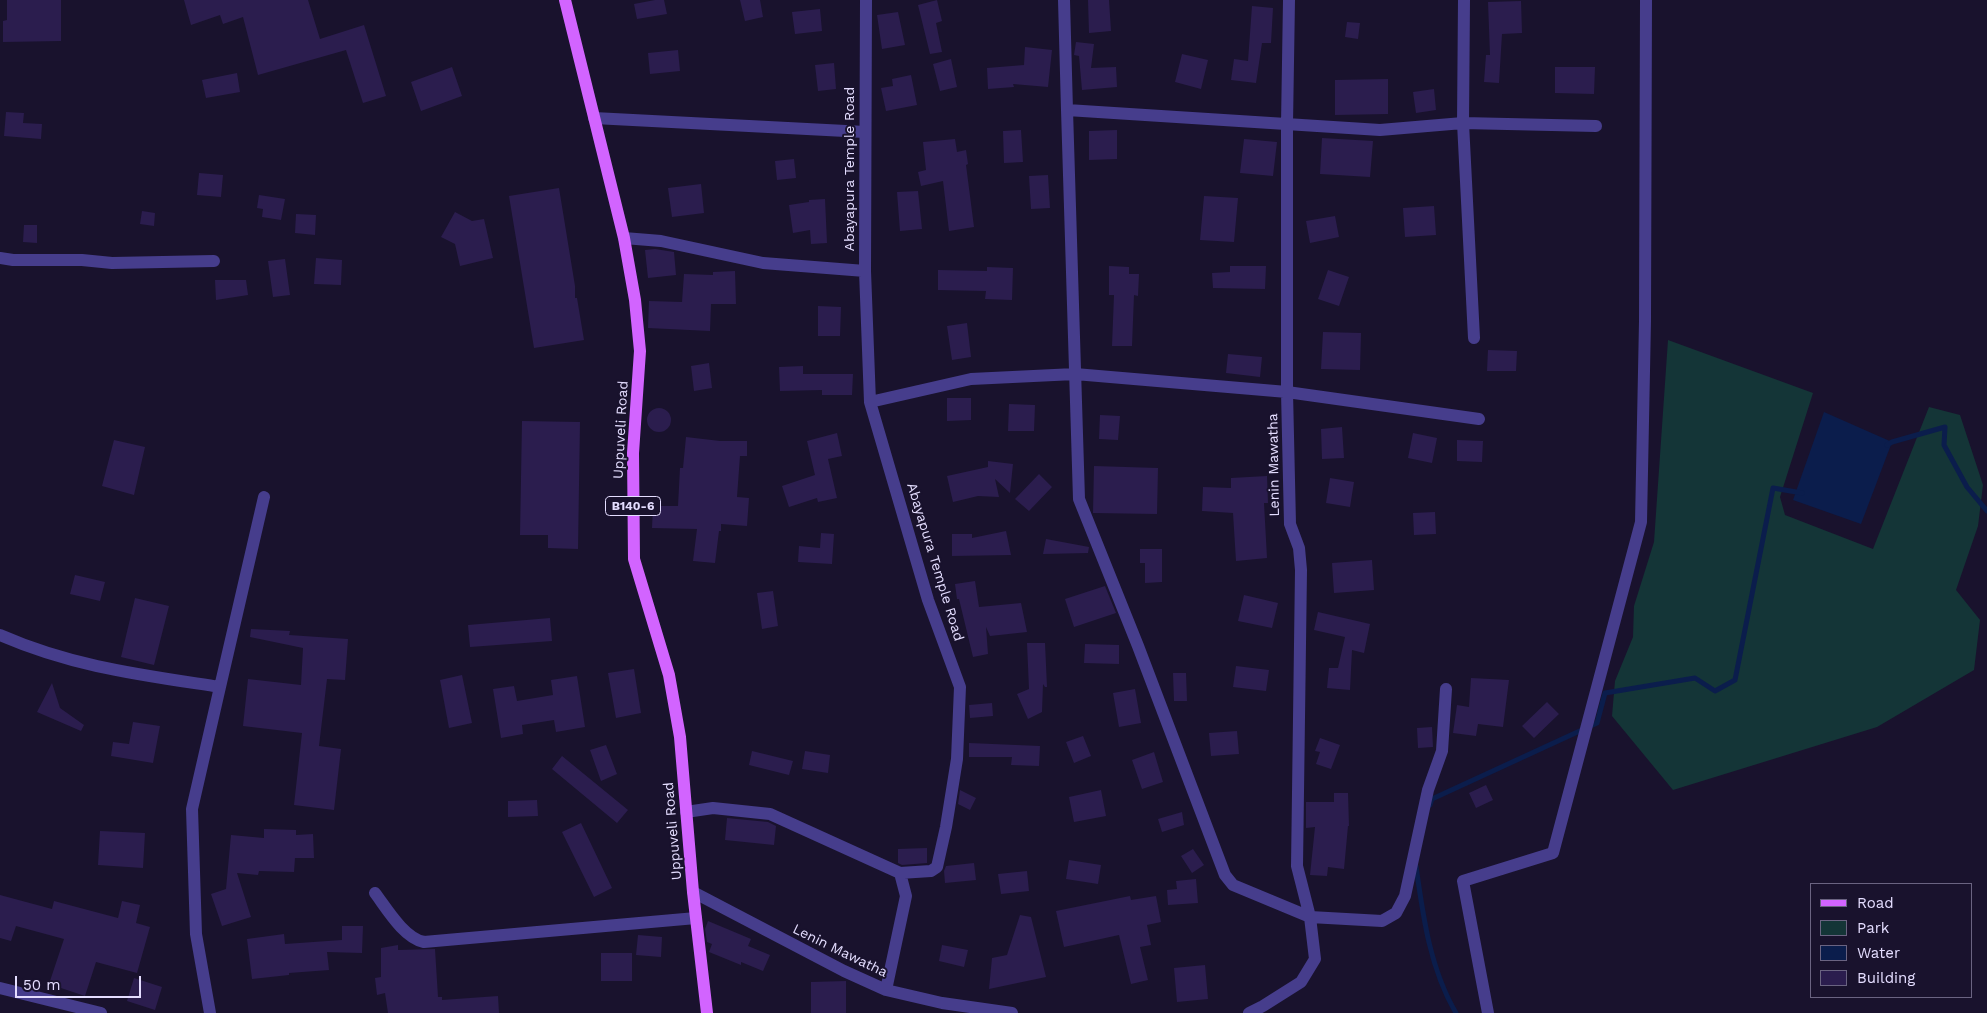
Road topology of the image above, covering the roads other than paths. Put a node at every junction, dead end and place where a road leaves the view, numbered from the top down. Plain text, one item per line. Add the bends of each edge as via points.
1 (565, 0) edge
2 (866, 0) edge
3 (1064, 0) edge
4 (1289, 0) edge
5 (1464, 0) edge
6 (1646, 0) edge
7 (1067, 110) junction
8 (594, 118) junction
9 (1463, 123) junction
10 (1287, 124) junction
11 (1596, 126) dead end
12 (865, 132) junction
13 (624, 238) junction
14 (0, 258) edge
15 (214, 261) dead end
16 (865, 271) junction
17 (1474, 338) dead end
18 (1075, 374) junction
19 (1287, 392) junction
20 (870, 402) junction
21 (1479, 419) dead end
22 (264, 497) dead end
23 (0, 635) edge
24 (220, 687) junction
25 (1446, 689) dead end
26 (686, 812) junction
27 (900, 873) junction
28 (693, 892) junction
29 (374, 893) dead end
30 (1310, 917) junction
31 (696, 918) junction
32 (0, 988) edge
33 (886, 990) junction
34 (101, 1013) edge
35 (210, 1013) edge
36 (707, 1013) edge
37 (1012, 1013) edge
38 (1249, 1013) edge
39 (1488, 1013) edge

1 - 8 main road, Uppuveli Road / B140-6
2 - 12 street, Abayapura Temple Road
3 - 7 street
4 - 10 street, Lenin Mawatha
5 - 9 street
6 - 39 street via 1641,522 1553,852 1463,881
7 - 10 street
7 - 18 street
8 - 12 street
8 - 13 main road, Uppuveli Road / B140-6
9 - 10 street via 1380,130
9 - 11 street
9 - 17 street
10 - 19 street, Lenin Mawatha
12 - 16 street, Abayapura Temple Road
13 - 16 street via 661,242 763,264
13 - 26 main road, Uppuveli Road / B140-6 via 640,351 633,453 634,559 669,676 680,737
14 - 15 street via 112,263
16 - 20 street, Abayapura Temple Road
18 - 19 street
18 - 20 street via 972,379
18 - 30 street via 1079,499 1225,875 1233,886
19 - 21 street
19 - 30 street, Lenin Mawatha via 1290,524 1299,548 1301,570 1297,866
20 - 27 street, Abayapura Temple Road via 928,600 960,687 957,759 937,867 931,872
22 - 24 street
23 - 24 street via 68,660 105,669
24 - 35 street via 192,809 196,934
25 - 30 street via 1442,751 1428,790 1405,896 1396,913 1382,921
26 - 27 street, Abayapura Temple Road via 714,808 770,814
26 - 28 main road, Uppuveli Road / B140-6
27 - 33 street via 906,896
28 - 31 main road, Uppuveli Road / B140-6
28 - 33 street, Lenin Mawatha
29 - 31 street via 408,934 424,942
30 - 38 street, Lenin Mawatha via 1315,959 1301,982
31 - 36 main road, Uppuveli Road / B140-6
32 - 34 street
33 - 37 street, Lenin Mawatha via 942,1004

